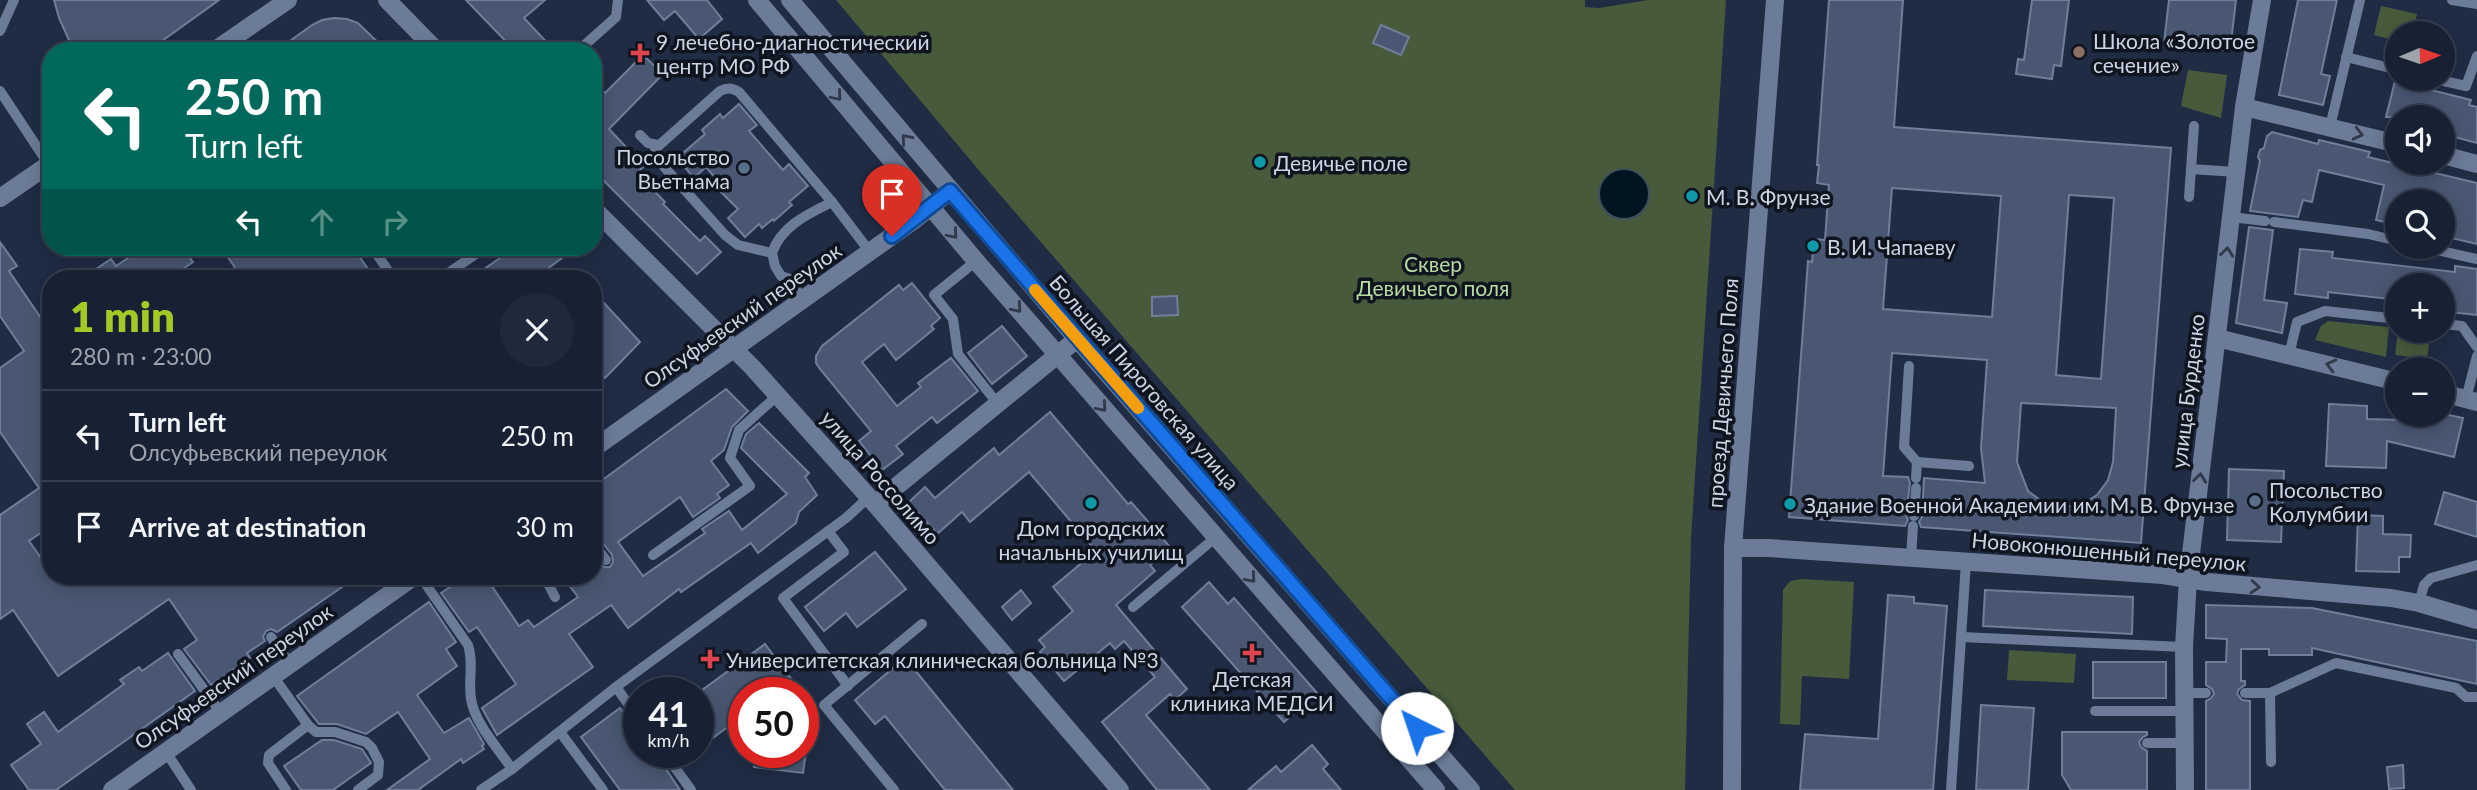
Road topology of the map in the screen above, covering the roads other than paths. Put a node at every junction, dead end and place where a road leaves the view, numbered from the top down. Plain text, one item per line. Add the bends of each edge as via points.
1 (14, 0) edge
2 (288, 0) edge
3 (387, 0) edge
4 (618, 0) edge
5 (757, 0) edge
6 (790, 0) edge
7 (1775, 0) edge
8 (2262, 0) edge
9 (2360, 0) edge
10 (2452, 0) edge
11 (2477, 4) edge
12 (0, 31) edge
13 (227, 42) edge
14 (428, 42) edge
15 (588, 42) edge
16 (2477, 56) edge
17 (2346, 57) junction
18 (2385, 67) edge
19 (2455, 84) edge
20 (0, 91) edge
21 (2244, 107) junction
22 (2194, 126) dead end
23 (2330, 127) junction
24 (640, 135) dead end
25 (2385, 141) edge
26 (658, 145) junction
27 (42, 152) edge
28 (2455, 158) edge
29 (2477, 164) edge
30 (42, 169) edge
31 (2191, 169) junction
32 (2236, 172) junction
33 (950, 191) junction
34 (2189, 197) dead end
35 (0, 198) edge
36 (832, 202) junction
37 (930, 207) junction
38 (602, 217) edge
39 (2231, 217) junction
40 (2385, 238) edge
41 (870, 252) junction
42 (772, 253) junction
43 (2455, 254) edge
44 (473, 256) edge
45 (2477, 259) edge
46 (976, 261) junction
47 (453, 270) edge
48 (803, 300) junction
49 (2385, 317) edge
50 (2455, 325) edge
51 (2217, 338) junction
52 (1077, 339) junction
53 (2477, 347) edge
54 (735, 349) junction
55 (1057, 355) junction
56 (2289, 355) junction
57 (2477, 356) edge
58 (1909, 366) dead end
59 (2385, 379) edge
60 (778, 395) junction
61 (2472, 400) edge
62 (998, 404) junction
63 (602, 438) edge
64 (1917, 462) junction
65 (1969, 466) dead end
66 (872, 500) junction
67 (828, 531) junction
68 (1216, 537) junction
69 (1733, 548) junction
70 (602, 555) edge
71 (653, 555) dead end
72 (1911, 558) junction
73 (606, 561) dead end
74 (1966, 562) junction
75 (2477, 565) edge
76 (2188, 579) junction
77 (404, 585) edge
78 (424, 585) edge
79 (549, 585) edge
80 (555, 597) dead end
81 (2419, 603) junction
82 (1133, 607) dead end
83 (2477, 620) edge
84 (922, 624) dead end
85 (271, 637) dead end
86 (1961, 637) junction
87 (2184, 647) junction
88 (178, 654) dead end
89 (290, 664) junction
90 (273, 676) junction
91 (848, 686) junction
92 (616, 687) junction
93 (2185, 693) junction
94 (2206, 693) dead end
95 (2245, 693) dead end
96 (2270, 693) junction
97 (623, 697) edge
98 (2477, 697) edge
99 (2095, 711) dead end
100 (2185, 711) junction
101 (221, 713) junction
102 (307, 725) junction
103 (560, 732) junction
104 (2147, 743) dead end
105 (2185, 743) junction
106 (166, 752) junction
107 (2271, 762) dead end
108 (675, 768) edge
109 (512, 769) junction
110 (112, 790) edge
111 (191, 790) edge
112 (286, 790) edge
113 (358, 790) edge
114 (481, 790) edge
115 (603, 790) edge
116 (691, 790) edge
117 (894, 790) edge
118 (1120, 790) edge
119 (1436, 790) edge
120 (1471, 790) edge
121 (1732, 790) edge
122 (1951, 790) edge
123 (2185, 790) edge

1 - 12 lane
2 - 13 street
3 - 14 street
4 - 15 lane via 617,17
5 -> 37 street
33 -> 6 street, Большая Пироговская улица
7 - 69 street, проезд Девичьего Поля
8 - 21 street, улица Бурденко
9 - 17 lane
10 - 11 lane
16 - 19 lane via 2466,86
17 - 18 lane
17 - 23 lane
20 - 27 lane
21 - 23 street
21 - 32 street, улица Бурденко
22 - 31 lane
23 -> 25 street
24 - 26 lane
26 - 36 lane via 720,91 733,88
26 - 42 lane via 658,160 725,235 738,245
28 - 29 street
30 - 35 street
31 - 32 lane
31 - 34 lane
32 - 39 street, улица Бурденко
33 - 37 street, Олсуфьевский переулок
33 - 52 street, Большая Пироговская улица
36 - 41 lane
36 - 42 lane via 797,221 781,235
37 - 41 street, Олсуфьевский переулок
37 -> 46 street
38 - 54 street, улица Россолимо
39 - 40 lane
51 -> 39 street, улица Бурденко
41 - 48 street, Олсуфьевский переулок
42 - 48 lane via 781,276 790,279
43 - 45 lane
44 - 47 lane
46 -> 55 street
46 - 62 lane via 934,295 953,319 958,354
48 - 54 street, Олсуфьевский переулок
49 - 56 lane via 2325,311 2297,322
50 - 53 lane via 2462,326
51 - 56 street
76 -> 51 street, улица Бурденко
52 - 55 street
52 - 120 street, Большая Пироговская улица
54 - 60 street, улица Россолимо
54 - 63 street, Олсуфьевский переулок
55 - 62 street
55 -> 68 street
59 -> 56 street
57 - 61 lane
58 - 64 lane via 1904,447
60 - 66 street, улица Россолимо
60 - 71 lane via 739,430 730,457 750,486
62 - 66 street
64 - 65 lane
64 - 72 lane
66 - 67 lane
66 - 118 street, улица Россолимо
67 - 91 lane via 844,552 783,598
67 - 92 lane
68 - 82 lane
68 -> 119 street
69 - 72 street, Новоконюшенный переулок
69 - 121 street, проезд Девичьего Поля
70 - 73 lane
72 - 74 street, Новоконюшенный переулок
74 - 76 street, Новоконюшенный переулок
74 - 86 lane
75 - 81 lane via 2431,578 2424,584
76 -> 81 street, Новоконюшенный переулок
76 - 87 street, улица Бурденко
77 - 89 street, Олсуфьевский переулок
78 - 109 lane via 468,645 474,712
79 - 80 lane
81 - 83 street, Новоконюшенный переулок
84 - 91 lane
85 - 89 lane
86 - 87 lane
86 - 122 lane
87 - 93 street, улица Бурденко
88 - 101 lane
89 - 90 street, Олсуфьевский переулок
90 - 101 street, Олсуфьевский переулок
90 - 102 lane
91 - 117 lane via 824,705
92 - 97 lane
92 - 103 lane
93 - 94 lane
93 - 100 street, улица Бурденко
95 - 96 lane
96 - 98 lane via 2336,663 2456,688 2466,697
96 - 107 lane
99 - 100 lane
100 - 105 street, улица Бурденко
101 - 106 street, Олсуфьевский переулок
102 - 112 lane via 269,755 268,763
102 - 113 lane via 316,732 359,738 372,748 379,762 378,775
103 - 109 lane
103 - 115 lane
104 - 105 lane
105 - 123 street, улица Бурденко
106 - 110 street, Олсуфьевский переулок
106 - 111 lane
108 - 116 lane
109 - 114 lane

